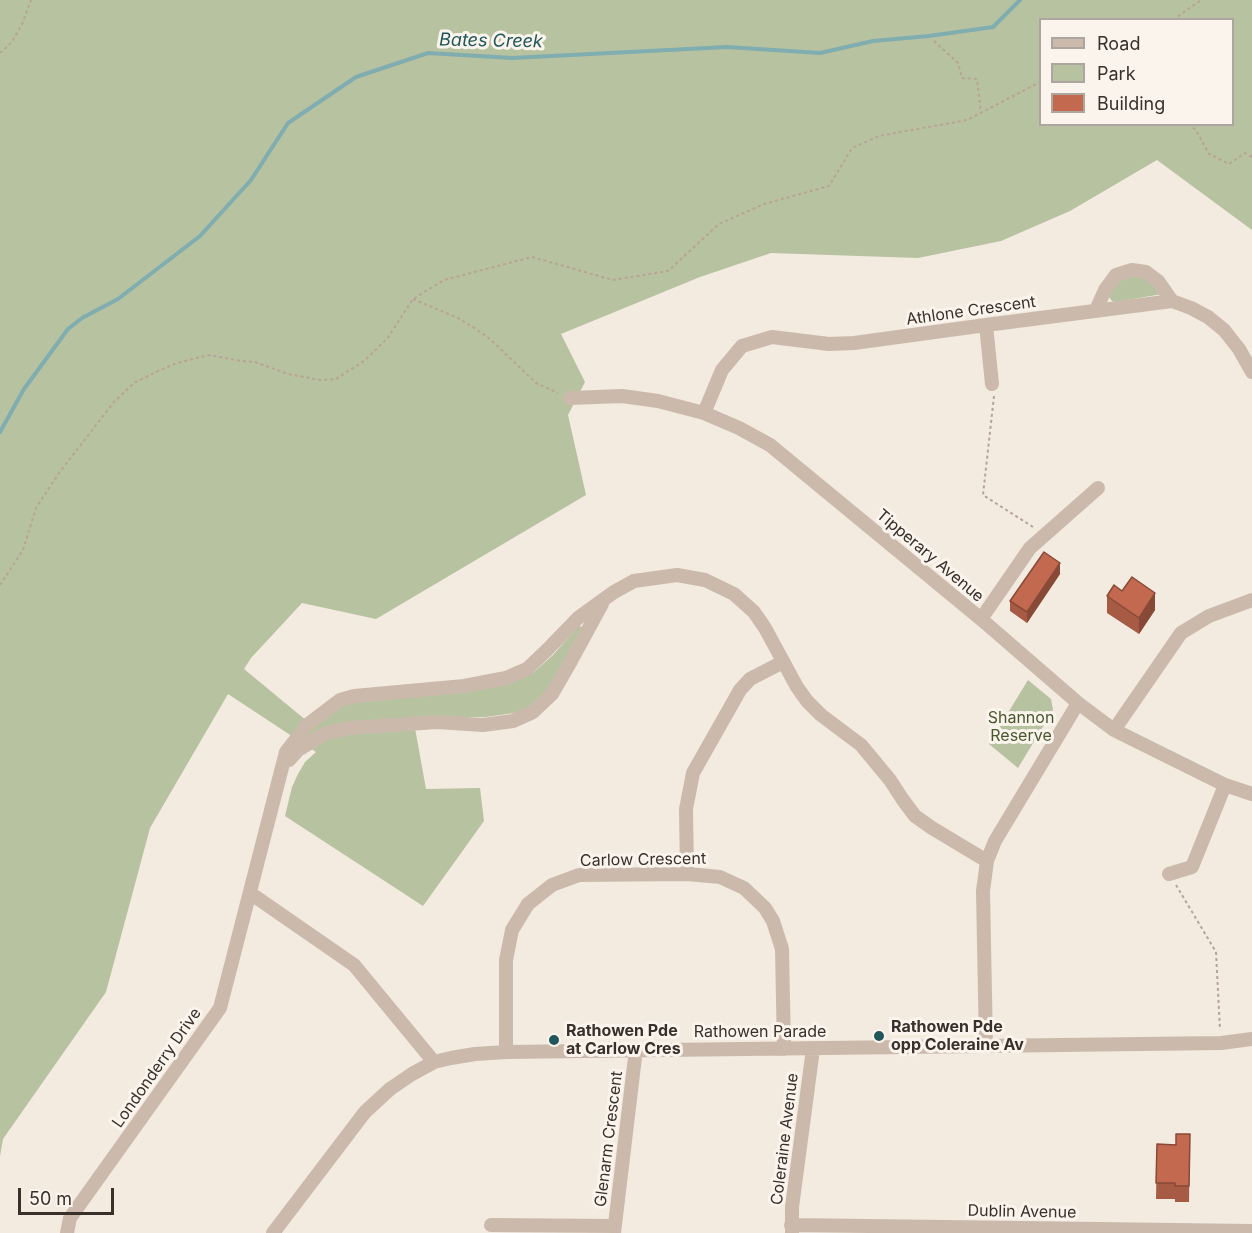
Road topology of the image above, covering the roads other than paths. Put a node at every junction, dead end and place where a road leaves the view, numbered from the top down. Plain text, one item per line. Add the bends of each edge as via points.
1 (1172, 301) junction
2 (1096, 310) junction
3 (986, 325) junction
4 (1252, 372) edge
5 (992, 384) road end
6 (570, 398) road end
7 (704, 412) junction
8 (1098, 488) dead end
9 (604, 600) junction
10 (1252, 600) edge
11 (981, 619) junction
12 (783, 662) junction
13 (1078, 703) junction
14 (1114, 730) junction
15 (281, 768) junction
16 (1225, 785) junction
17 (1252, 794) edge
18 (987, 861) junction
19 (687, 874) junction
20 (1170, 874) road end
21 (250, 893) junction
22 (1252, 1039) edge
23 (986, 1046) junction
24 (813, 1048) junction
25 (636, 1049) junction
26 (784, 1049) junction
27 (506, 1052) junction
28 (434, 1062) junction
29 (491, 1225) dead end
30 (792, 1229) edge
31 (614, 1230) edge
32 (1252, 1231) edge
33 (67, 1233) edge
34 (273, 1233) edge

1 - 2 street, Athlone Crescent
1 - 2 street via 1158,281 1146,272 1132,270 1116,275
1 - 4 street, Athlone Crescent via 1208,317 1224,330
2 - 3 street, Athlone Crescent
3 - 5 street
3 - 7 street, Athlone Crescent via 854,343 772,337 742,346 722,370
6 - 7 street, Tipperary Avenue via 622,396
7 - 11 street, Tipperary Avenue via 770,445
8 - 11 street via 1030,548
9 - 12 street, Londonderry Drive via 634,581 677,575 705,580 734,594 754,612
9 - 15 street, Londonderry Drive via 579,618 527,669 506,678 340,700 307,725 286,752
9 - 15 street, Londonderry Drive via 552,694 533,712 483,725 437,722 349,728 324,734 298,750
10 - 14 street via 1209,616 1181,633
11 - 13 street, Tipperary Avenue
12 - 18 street, Londonderry Drive via 807,701 861,745 915,816
12 - 19 street via 750,679 740,690 693,773 686,809
13 - 14 street, Tipperary Avenue
13 - 18 street via 995,841
14 - 16 street, Tipperary Avenue
15 - 21 street, Londonderry Drive
16 - 17 street, Tipperary Avenue
16 - 20 street via 1192,867
18 - 23 street via 983,891
19 - 26 street, Carlow Crescent via 720,876 744,888 773,921 782,949
19 - 27 street, Carlow Crescent via 579,875 552,885 528,904 512,930 506,960
21 - 28 street via 354,965
21 - 33 street, Londonderry Drive via 220,1008 70,1218
22 - 23 street, Rathowen Parade via 1221,1043
23 - 24 street, Rathowen Parade
24 - 26 street, Rathowen Parade
24 - 30 street, Coleraine Avenue
25 - 26 street, Rathowen Parade
25 - 27 street, Rathowen Parade
25 - 31 street, Glenarm Crescent
27 - 28 street, Rathowen Parade
28 - 34 street, Rathowen Parade via 390,1089 365,1112
29 - 31 street
30 - 32 street, Dublin Avenue

